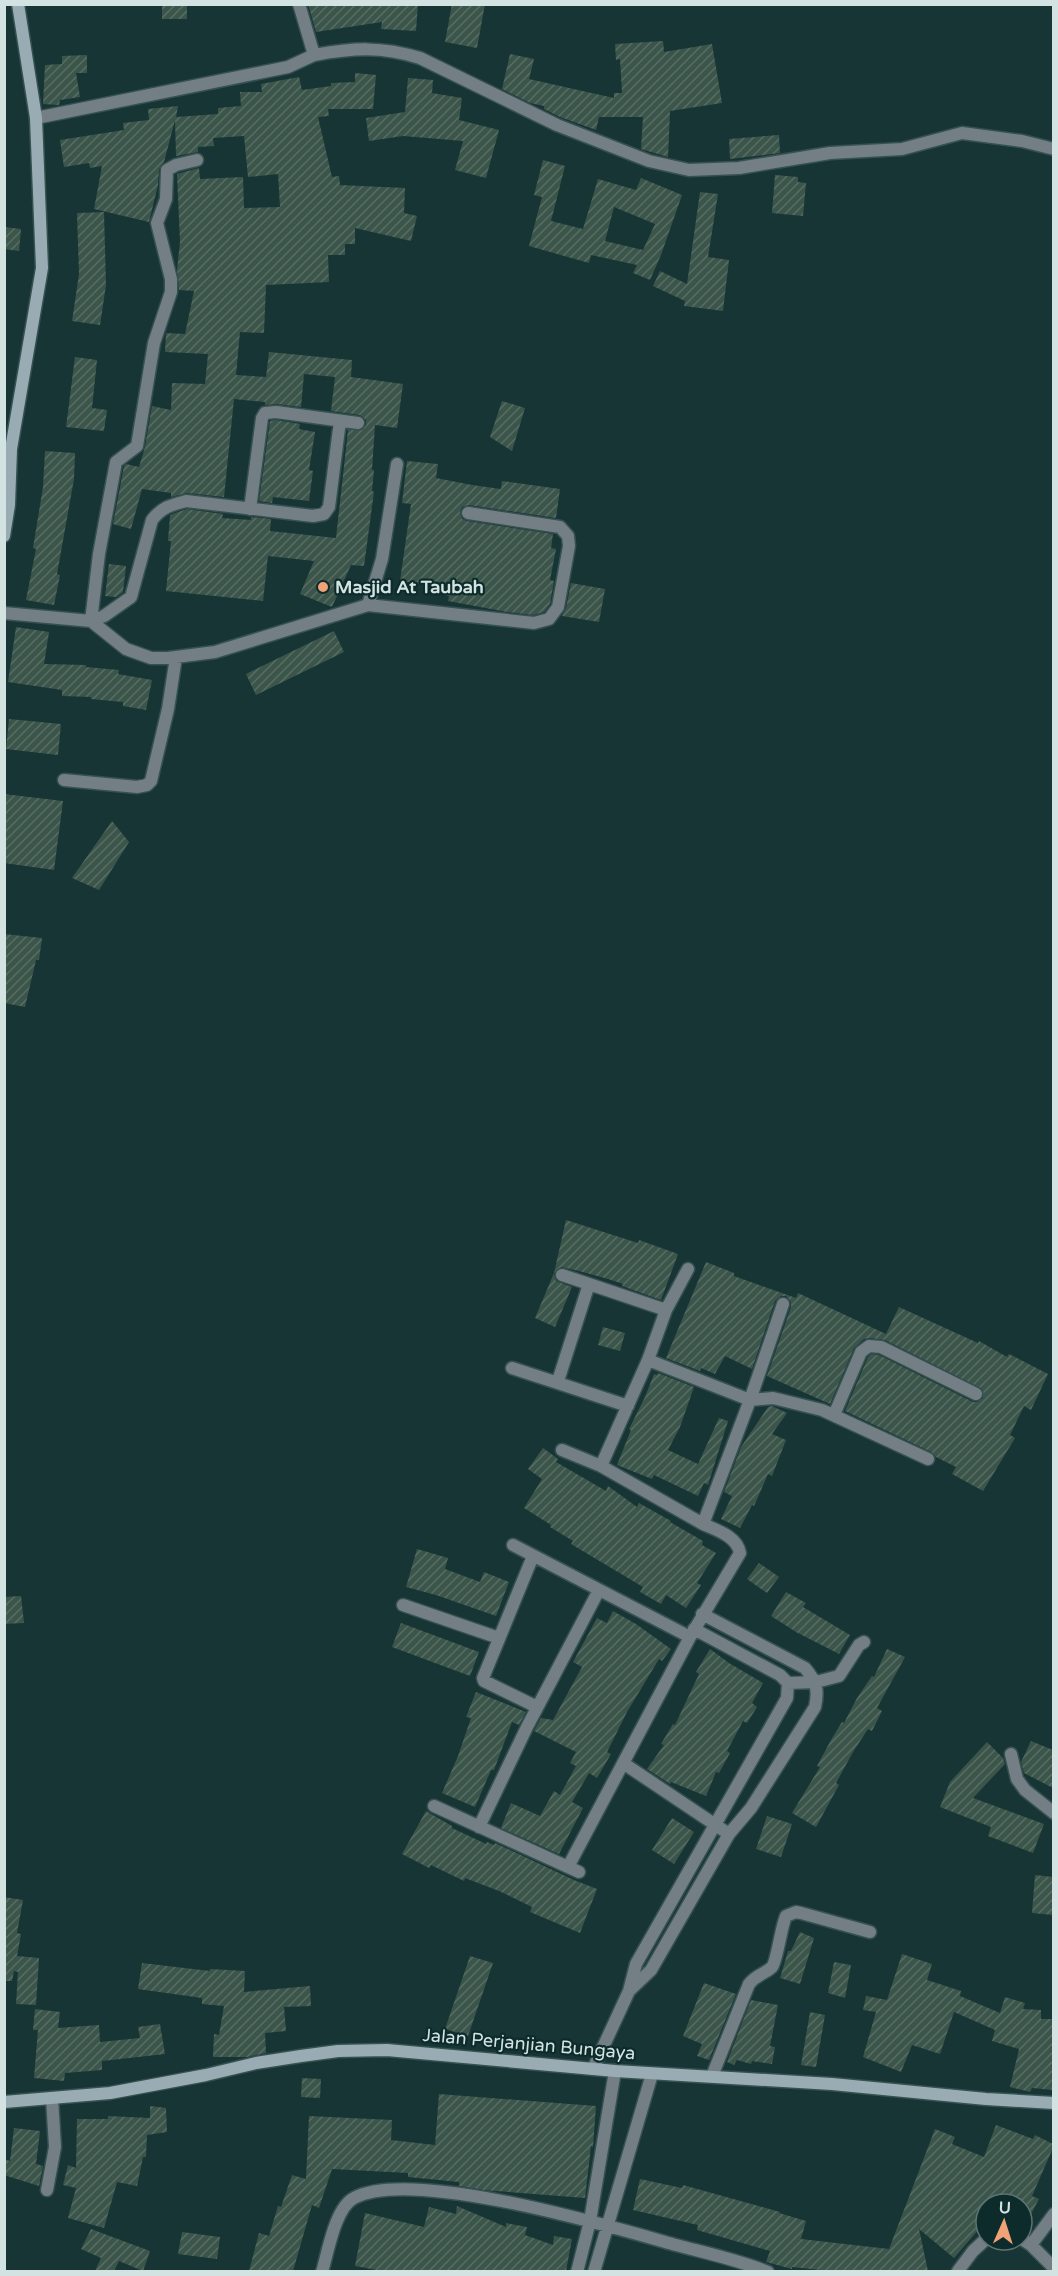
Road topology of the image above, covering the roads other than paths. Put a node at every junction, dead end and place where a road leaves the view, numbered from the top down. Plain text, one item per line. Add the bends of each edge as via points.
1 (18, 4) edge
2 (299, 4) edge
3 (314, 55) junction
4 (36, 118) junction
5 (1053, 149) edge
6 (197, 160) dead end
7 (339, 421) junction
8 (358, 423) dead end
9 (397, 464) dead end
10 (250, 508) junction
11 (468, 513) dead end
12 (4, 536) edge
13 (368, 604) junction
14 (4, 613) edge
15 (92, 621) junction
16 (176, 657) junction
17 (64, 780) dead end
18 (688, 1269) dead end
19 (562, 1275) dead end
20 (589, 1284) junction
21 (783, 1304) dead end
22 (666, 1310) junction
23 (648, 1360) junction
24 (512, 1368) dead end
25 (558, 1381) junction
26 (976, 1394) dead end
27 (750, 1400) junction
28 (628, 1406) junction
29 (834, 1415) junction
30 (562, 1450) dead end
31 (928, 1459) dead end
32 (601, 1466) junction
33 (703, 1524) junction
34 (513, 1545) dead end
35 (533, 1556) junction
36 (599, 1590) junction
37 (403, 1605) dead end
38 (702, 1614) junction
39 (692, 1633) junction
40 (499, 1638) junction
41 (864, 1642) dead end
42 (816, 1682) junction
43 (788, 1683) junction
44 (537, 1707) junction
45 (1011, 1754) dead end
46 (623, 1763) junction
47 (434, 1806) dead end
48 (1053, 1813) edge
49 (714, 1824) junction
50 (479, 1827) junction
51 (729, 1834) junction
52 (870, 1932) dead end
53 (629, 1991) junction
54 (592, 2068) junction
55 (615, 2071) junction
56 (652, 2074) junction
57 (712, 2076) junction
58 (52, 2098) junction
59 (4, 2102) edge
60 (1053, 2103) edge
61 (47, 2190) dead end
62 (1053, 2214) edge
63 (590, 2222) junction
64 (607, 2225) junction
65 (1034, 2234) edge
66 (1034, 2249) edge
67 (974, 2250) edge
68 (1053, 2268) edge
69 (322, 2271) edge
70 (578, 2271) edge
71 (594, 2271) edge
72 (768, 2271) edge
73 (958, 2271) edge

1 - 4 main road
2 - 3 street
3 - 4 street via 288,68 258,75
3 - 5 street via 358,48 398,51 557,125 649,161 689,170 740,168 830,153 902,149 962,133
4 - 12 main road via 42,268 11,449
6 - 15 street via 167,170 166,199 157,223 171,292 154,343 137,446 116,462 99,554
7 - 8 street
7 - 10 street via 329,507 324,514
7 - 10 street via 265,413
9 - 13 street via 382,559
10 - 15 street via 186,501 167,506 152,520 131,597
11 - 13 street via 560,527 565,531 569,546 558,607 549,619 534,623
13 - 16 street via 215,652
14 - 15 street
15 - 16 street via 126,650 151,658
16 - 17 street via 152,781 137,787
18 - 22 street
19 - 20 street
20 - 22 street
20 - 25 street
21 - 27 street
22 - 23 street
23 - 27 street
23 - 28 street
24 - 25 street
25 - 28 street
26 - 29 street via 873,1346 861,1352
27 - 29 street via 773,1398
27 - 33 street
28 - 32 street
29 - 31 street
30 - 32 street
32 - 33 street
33 - 38 street via 738,1544 740,1553
34 - 35 street
35 - 36 street
35 - 40 street
36 - 39 street
36 - 44 street
37 - 40 street
38 - 39 street
38 - 42 street via 805,1668
39 - 43 street via 780,1675
39 - 46 street
40 - 44 street via 484,1681
41 - 42 street via 839,1676
42 - 43 street
42 - 51 street via 815,1707
43 - 49 street via 783,1707
44 - 50 street
45 - 48 street via 1017,1779
46 - 49 street
46 - 50 street via 573,1869
47 - 50 street
49 - 51 street
49 - 53 street via 636,1964
51 - 53 street via 651,1970
52 - 57 street via 796,1912 786,1916 774,1964 749,1984
53 - 54 street
54 - 55 main road, Jalan Perjanjian Bungaya
54 - 58 main road, Jalan Perjanjian Bungaya via 415,2052 346,2051 256,2063 110,2093
55 - 56 main road, Jalan Perjanjian Bungaya
55 - 63 street
56 - 57 main road, Jalan Perjanjian Bungaya
56 - 64 street
57 - 60 main road, Jalan Perjanjian Bungaya
58 - 59 main road, Jalan Perjanjian Bungaya
58 - 61 street via 55,2147
62 - 65 street
63 - 64 street
63 - 69 street via 465,2196 405,2188 371,2192 353,2198 343,2208
63 - 70 street
64 - 71 street
64 - 72 street
66 - 68 street
67 - 73 street

